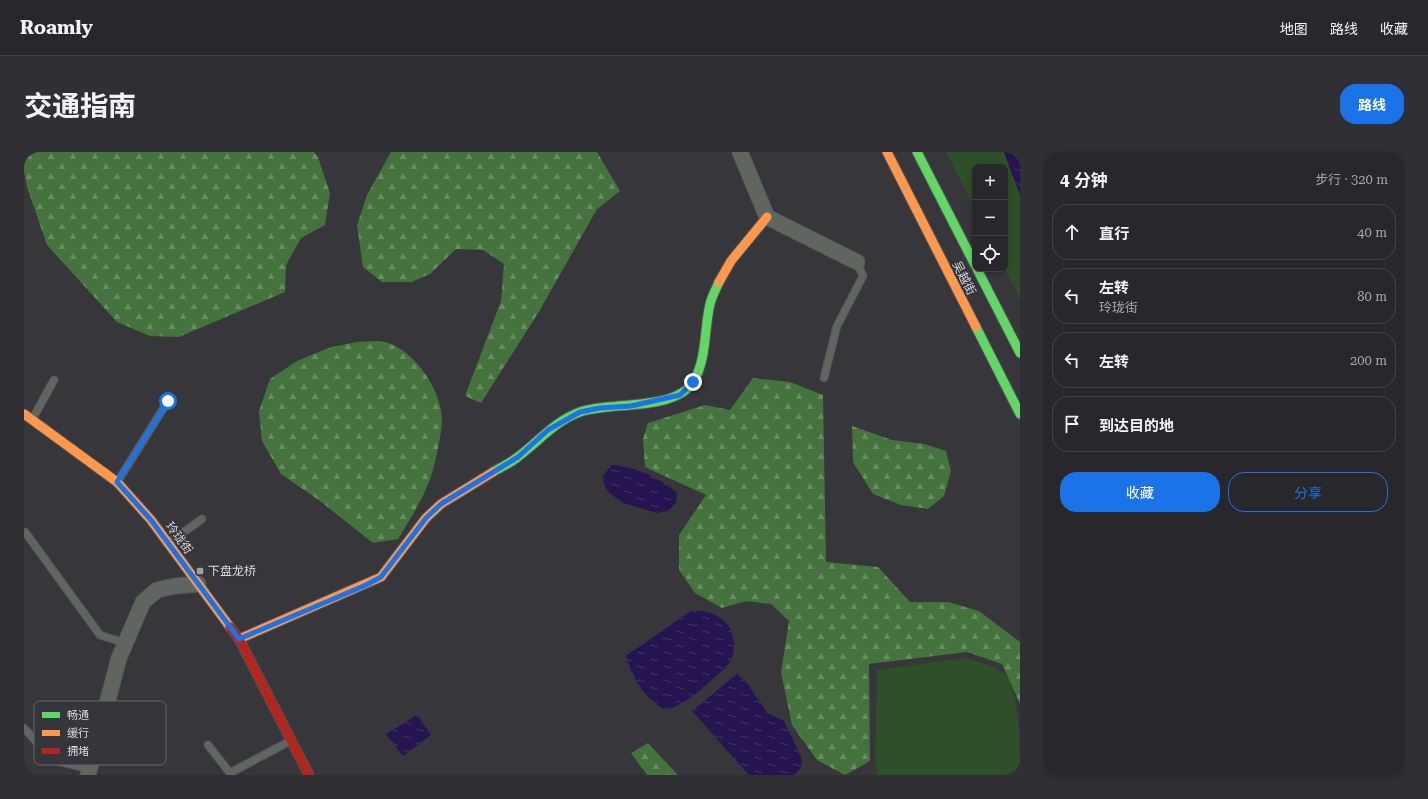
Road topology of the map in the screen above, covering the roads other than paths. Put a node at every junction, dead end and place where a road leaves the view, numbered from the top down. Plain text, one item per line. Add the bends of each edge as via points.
1 (740, 152) edge
2 (887, 152) edge
3 (917, 152) edge
4 (767, 217) junction
5 (972, 259) edge
6 (857, 262) joint
7 (979, 272) edge
8 (1020, 353) edge
9 (824, 378) dead end
10 (54, 380) dead end
11 (168, 401) dead end
12 (24, 414) edge
13 (1020, 414) edge
14 (32, 420) junction
15 (117, 482) junction
16 (202, 519) dead end
17 (25, 532) dead end
18 (168, 543) junction
19 (198, 584) junction
20 (239, 639) junction
21 (125, 642) junction
22 (107, 701) edge
23 (24, 728) edge
24 (34, 739) edge
25 (292, 741) junction
26 (208, 746) dead end
27 (69, 765) edge
28 (89, 772) edge
29 (309, 775) edge

1 - 4 street
2 - 13 main road, 吴越街
3 - 5 main road, 吴越街
4 - 6 street
4 - 20 main road via 730,261 722,276 710,303 702,363 693,382 680,395 631,406 580,412 548,430 518,457 441,504 426,518 381,577
6 - 9 lane via 863,276 837,326
7 - 8 main road, 吴越街
10 - 14 lane
11 - 15 lane
12 - 14 main road, 玲珑街
14 - 15 main road, 玲珑街
15 - 18 main road, 玲珑街
16 - 18 lane
17 - 21 lane via 100,635
18 - 19 main road, 玲珑街
19 - 20 main road, 玲珑街
19 - 21 street via 157,590 143,602
20 - 25 main road, 玲珑街
21 - 22 street
23 - 24 lane
25 - 26 lane via 230,773
25 - 29 main road, 玲珑街
27 - 28 lane

